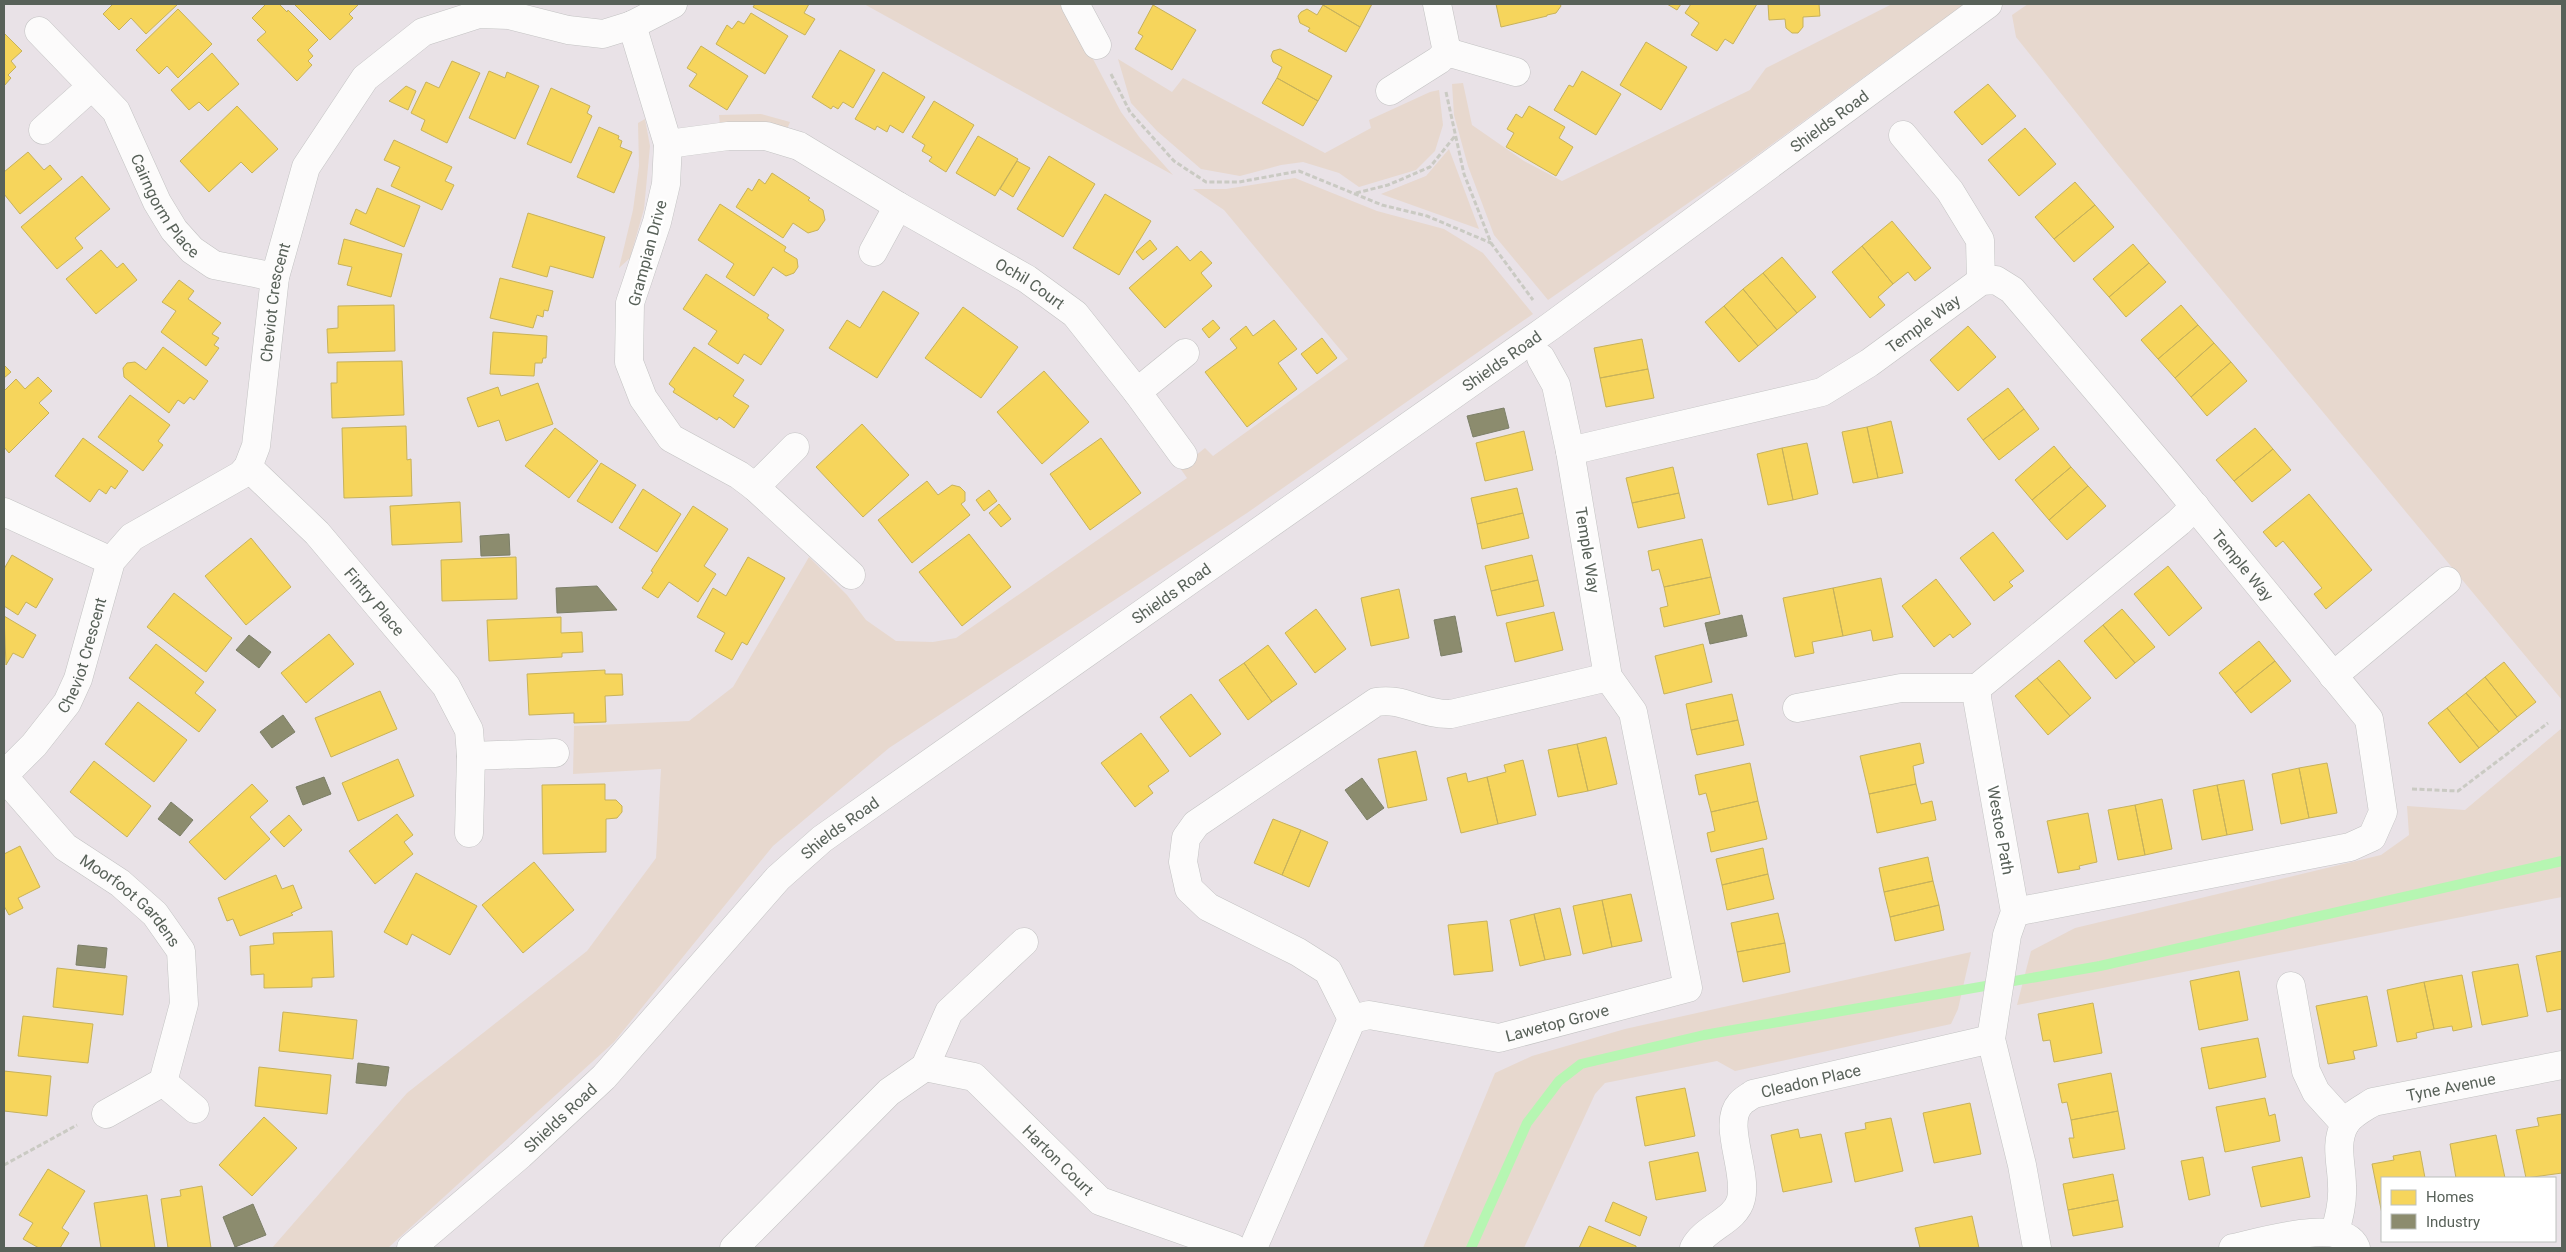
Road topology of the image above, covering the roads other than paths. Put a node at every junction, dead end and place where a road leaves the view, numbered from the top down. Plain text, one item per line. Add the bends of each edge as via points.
1 (673, 4) edge
2 (1075, 4) edge
3 (1437, 4) edge
4 (1988, 4) edge
5 (446, 14) edge
6 (632, 25) junction
7 (39, 31) dead end
8 (1097, 45) road end
9 (1443, 56) junction
10 (1516, 72) dead end
11 (91, 87) junction
12 (1390, 90) dead end
13 (43, 130) dead end
14 (1903, 135) dead end
15 (668, 144) junction
16 (898, 206) junction
17 (873, 252) dead end
18 (275, 277) junction
19 (1981, 281) junction
20 (1185, 353) dead end
21 (1541, 358) dead end
22 (1137, 392) junction
23 (795, 447) dead end
24 (1570, 451) junction
25 (1183, 455) dead end
26 (248, 467) junction
27 (756, 487) junction
28 (2195, 506) junction
29 (4, 512) edge
30 (111, 561) junction
31 (850, 575) dead end
32 (2448, 581) dead end
33 (2333, 676) junction
34 (1608, 677) junction
35 (1978, 688) junction
36 (1797, 708) dead end
37 (555, 752) dead end
38 (472, 756) junction
39 (4, 776) edge
40 (469, 833) dead end
41 (2015, 912) junction
42 (1024, 942) dead end
43 (2291, 986) dead end
44 (1352, 1019) junction
45 (1991, 1039) junction
46 (2562, 1065) edge
47 (925, 1067) junction
48 (163, 1082) junction
49 (195, 1110) dead end
50 (106, 1114) road end
51 (2345, 1124) junction
52 (2345, 1240) edge
53 (412, 1248) edge
54 (734, 1248) edge
55 (1233, 1248) edge
56 (1252, 1248) edge
57 (1694, 1248) edge
58 (2036, 1248) edge
59 (2232, 1248) edge

1 - 6 street, Cheviot Crescent
2 - 8 street
3 - 9 street
4 - 53 street, Shields Road via 1551,326 822,839 778,878 604,1077
5 - 6 street, Cheviot Crescent via 509,15 568,30 604,34
5 - 18 street, Cheviot Crescent via 365,78 306,167
6 - 15 street, Grampian Drive
7 - 11 street, Cairngorm Place
9 - 10 street
9 - 12 street
11 - 13 street
11 - 18 street, Cairngorm Place via 116,111 157,202 174,230 192,250 214,265
14 - 19 street via 1950,191 1980,240
15 - 16 street, Ochil Court via 728,136 766,136 799,146
15 - 27 street, Grampian Drive via 666,184 630,303 629,362 643,398 671,438
16 - 17 street
16 - 22 street, Ochil Court via 1027,279 1075,314
18 - 26 street, Cheviot Crescent via 256,446
19 - 24 street, Temple Way via 1869,363 1822,392
19 - 28 street, Temple Way via 1996,280 2012,290
20 - 22 street
21 - 24 street via 1556,385
22 - 25 street, Ochil Court
23 - 27 street
24 - 34 street, Temple Way
26 - 30 street, Cheviot Crescent via 241,475 132,537
26 - 38 street, Fintry Place via 317,533 446,686 469,730
27 - 31 street, Grampian Drive
28 - 33 street, Temple Way
28 - 35 street
29 - 30 street
30 - 39 street, Cheviot Crescent via 78,679 67,703
32 - 33 street
33 - 41 street, Temple Way via 2369,719 2383,812 2372,837 2350,847
34 - 44 street, Lawetop Grove via 1633,712 1688,988 1499,1038 1369,1015
34 - 44 street via 1451,714 1435,715 1391,699 1376,702 1196,824 1186,838 1183,862 1189,888 1208,907 1298,952 1328,972
35 - 36 street via 1901,688
35 - 41 street, Westoe Path via 1976,698
37 - 38 street
38 - 40 street, Fintry Place
39 - 48 street, Moorfoot Gardens via 65,847 120,883 155,914 181,951 184,1004
41 - 45 street, Westoe Path via 2007,934
42 - 47 street via 949,1012
43 - 51 street via 2306,1071 2316,1092
44 - 56 street
45 - 57 street, Cleadon Place via 1753,1094 1740,1104 1732,1121 1740,1159 1742,1197 1737,1210 1707,1232
45 - 58 street, Westoe Path via 2022,1165
46 - 51 street, Tyne Avenue via 2373,1102
47 - 54 street via 889,1092
47 - 55 street, Harton Court via 974,1077 1100,1201
48 - 49 street
48 - 50 street
51 - 52 street via 2338,1146
52 - 59 street via 2300,1234

